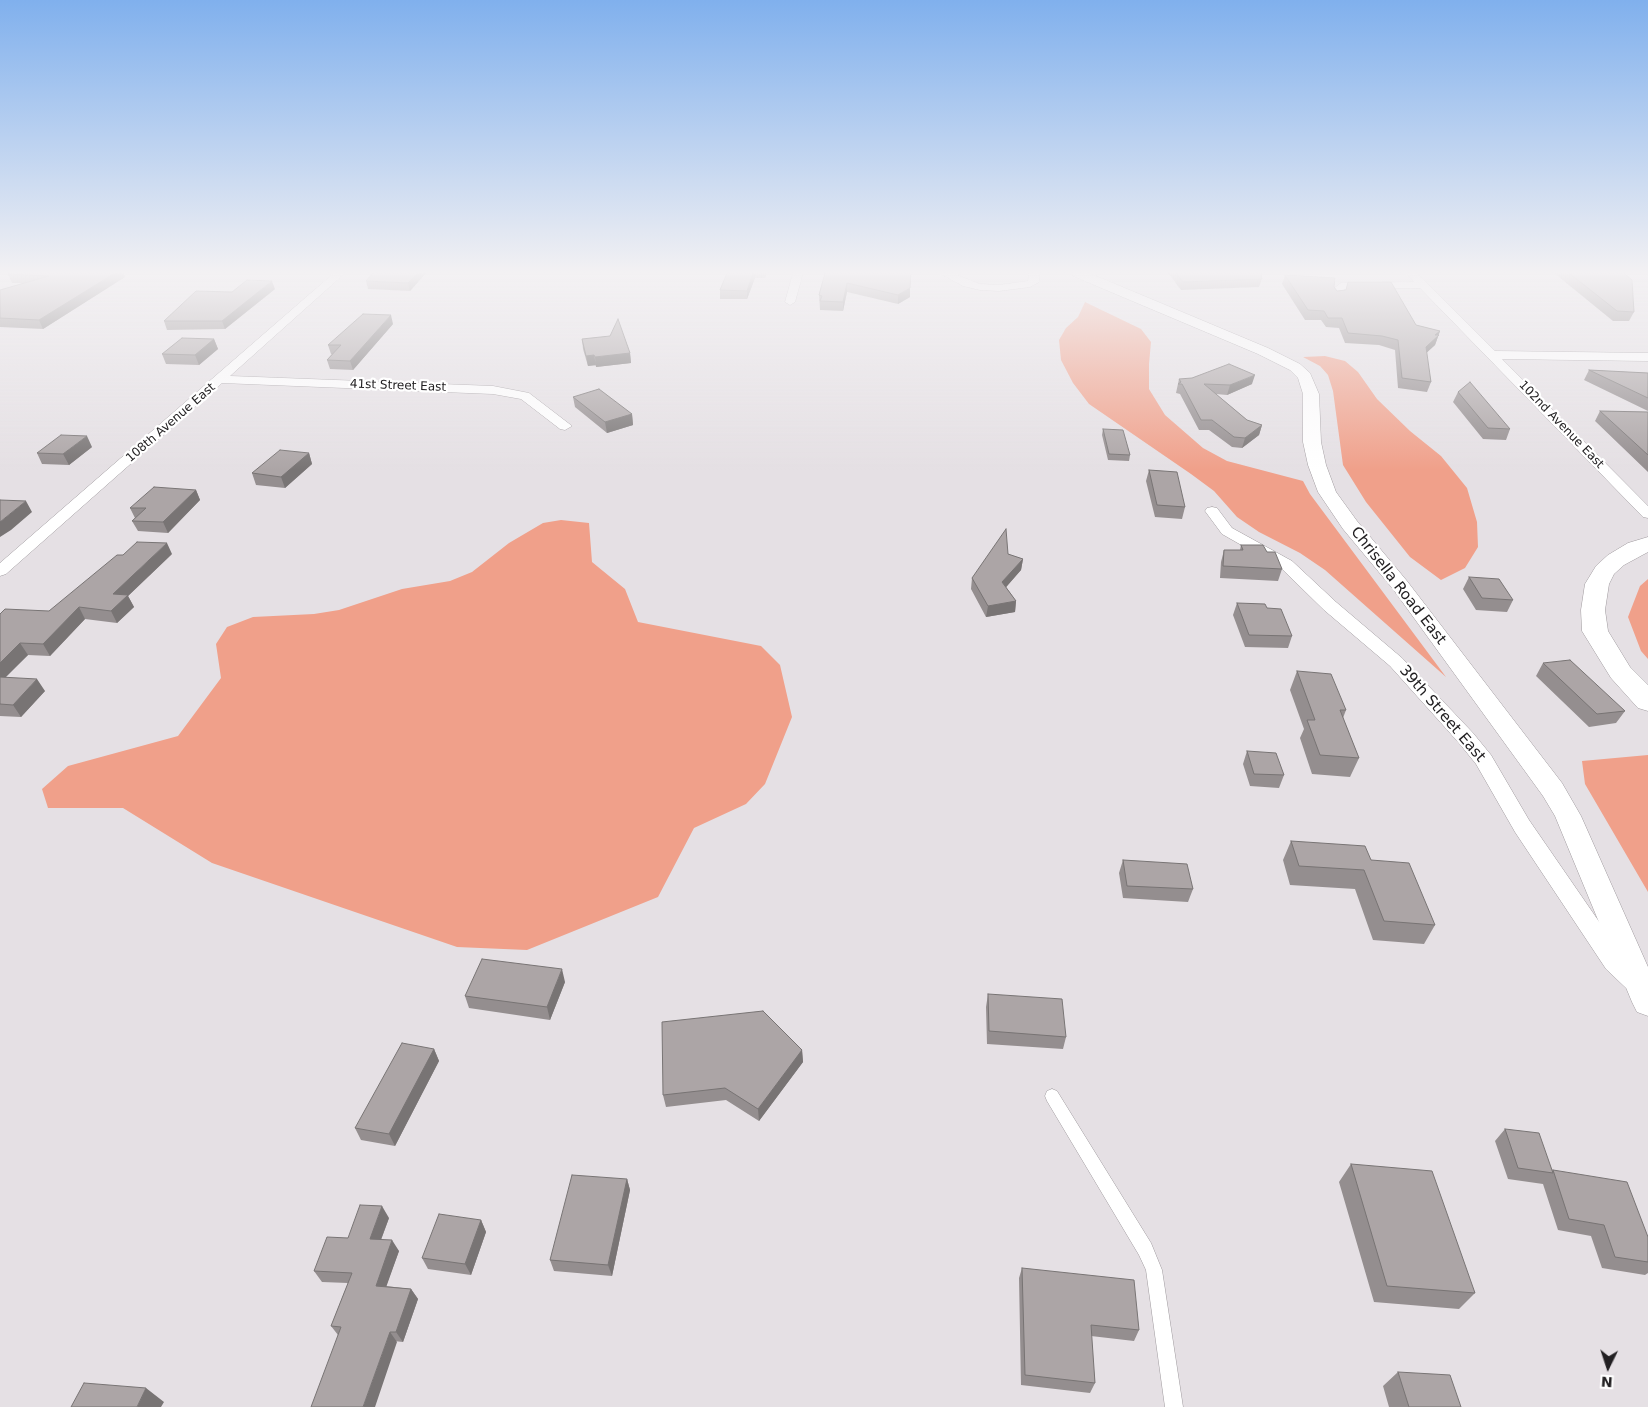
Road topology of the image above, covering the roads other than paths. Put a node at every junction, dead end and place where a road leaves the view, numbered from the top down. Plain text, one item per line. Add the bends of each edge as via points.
1 (266, 339) edge
2 (1234, 339) edge
3 (1477, 339) edge
4 (1493, 354) junction
5 (1648, 357) edge
6 (220, 379) junction
7 (565, 426) dead end
8 (1212, 511) dead end
9 (1648, 514) edge
10 (1648, 544) edge
11 (0, 571) edge
12 (1648, 702) edge
13 (1644, 994) edge
14 (1052, 1096) dead end
15 (1174, 1407) edge

1 - 6 street, 108th Avenue East
2 - 13 street, Chrisella Road East via 1295,367 1308,380 1312,442 1326,492 1412,600 1553,790 1568,816
3 - 4 street, 102nd Avenue East
4 - 5 street
4 - 9 street, 102nd Avenue East
6 - 7 street, 41st Street East via 493,390 525,396
6 - 11 street, 108th Avenue East
8 - 13 street, 39th Street East via 1227,531 1286,564 1376,644 1466,738 1484,760 1522,826 1614,962
10 - 12 main road via 1616,560 1604,571 1597,584 1593,610 1595,631 1620,672
14 - 15 lane via 1145,1248 1154,1270

